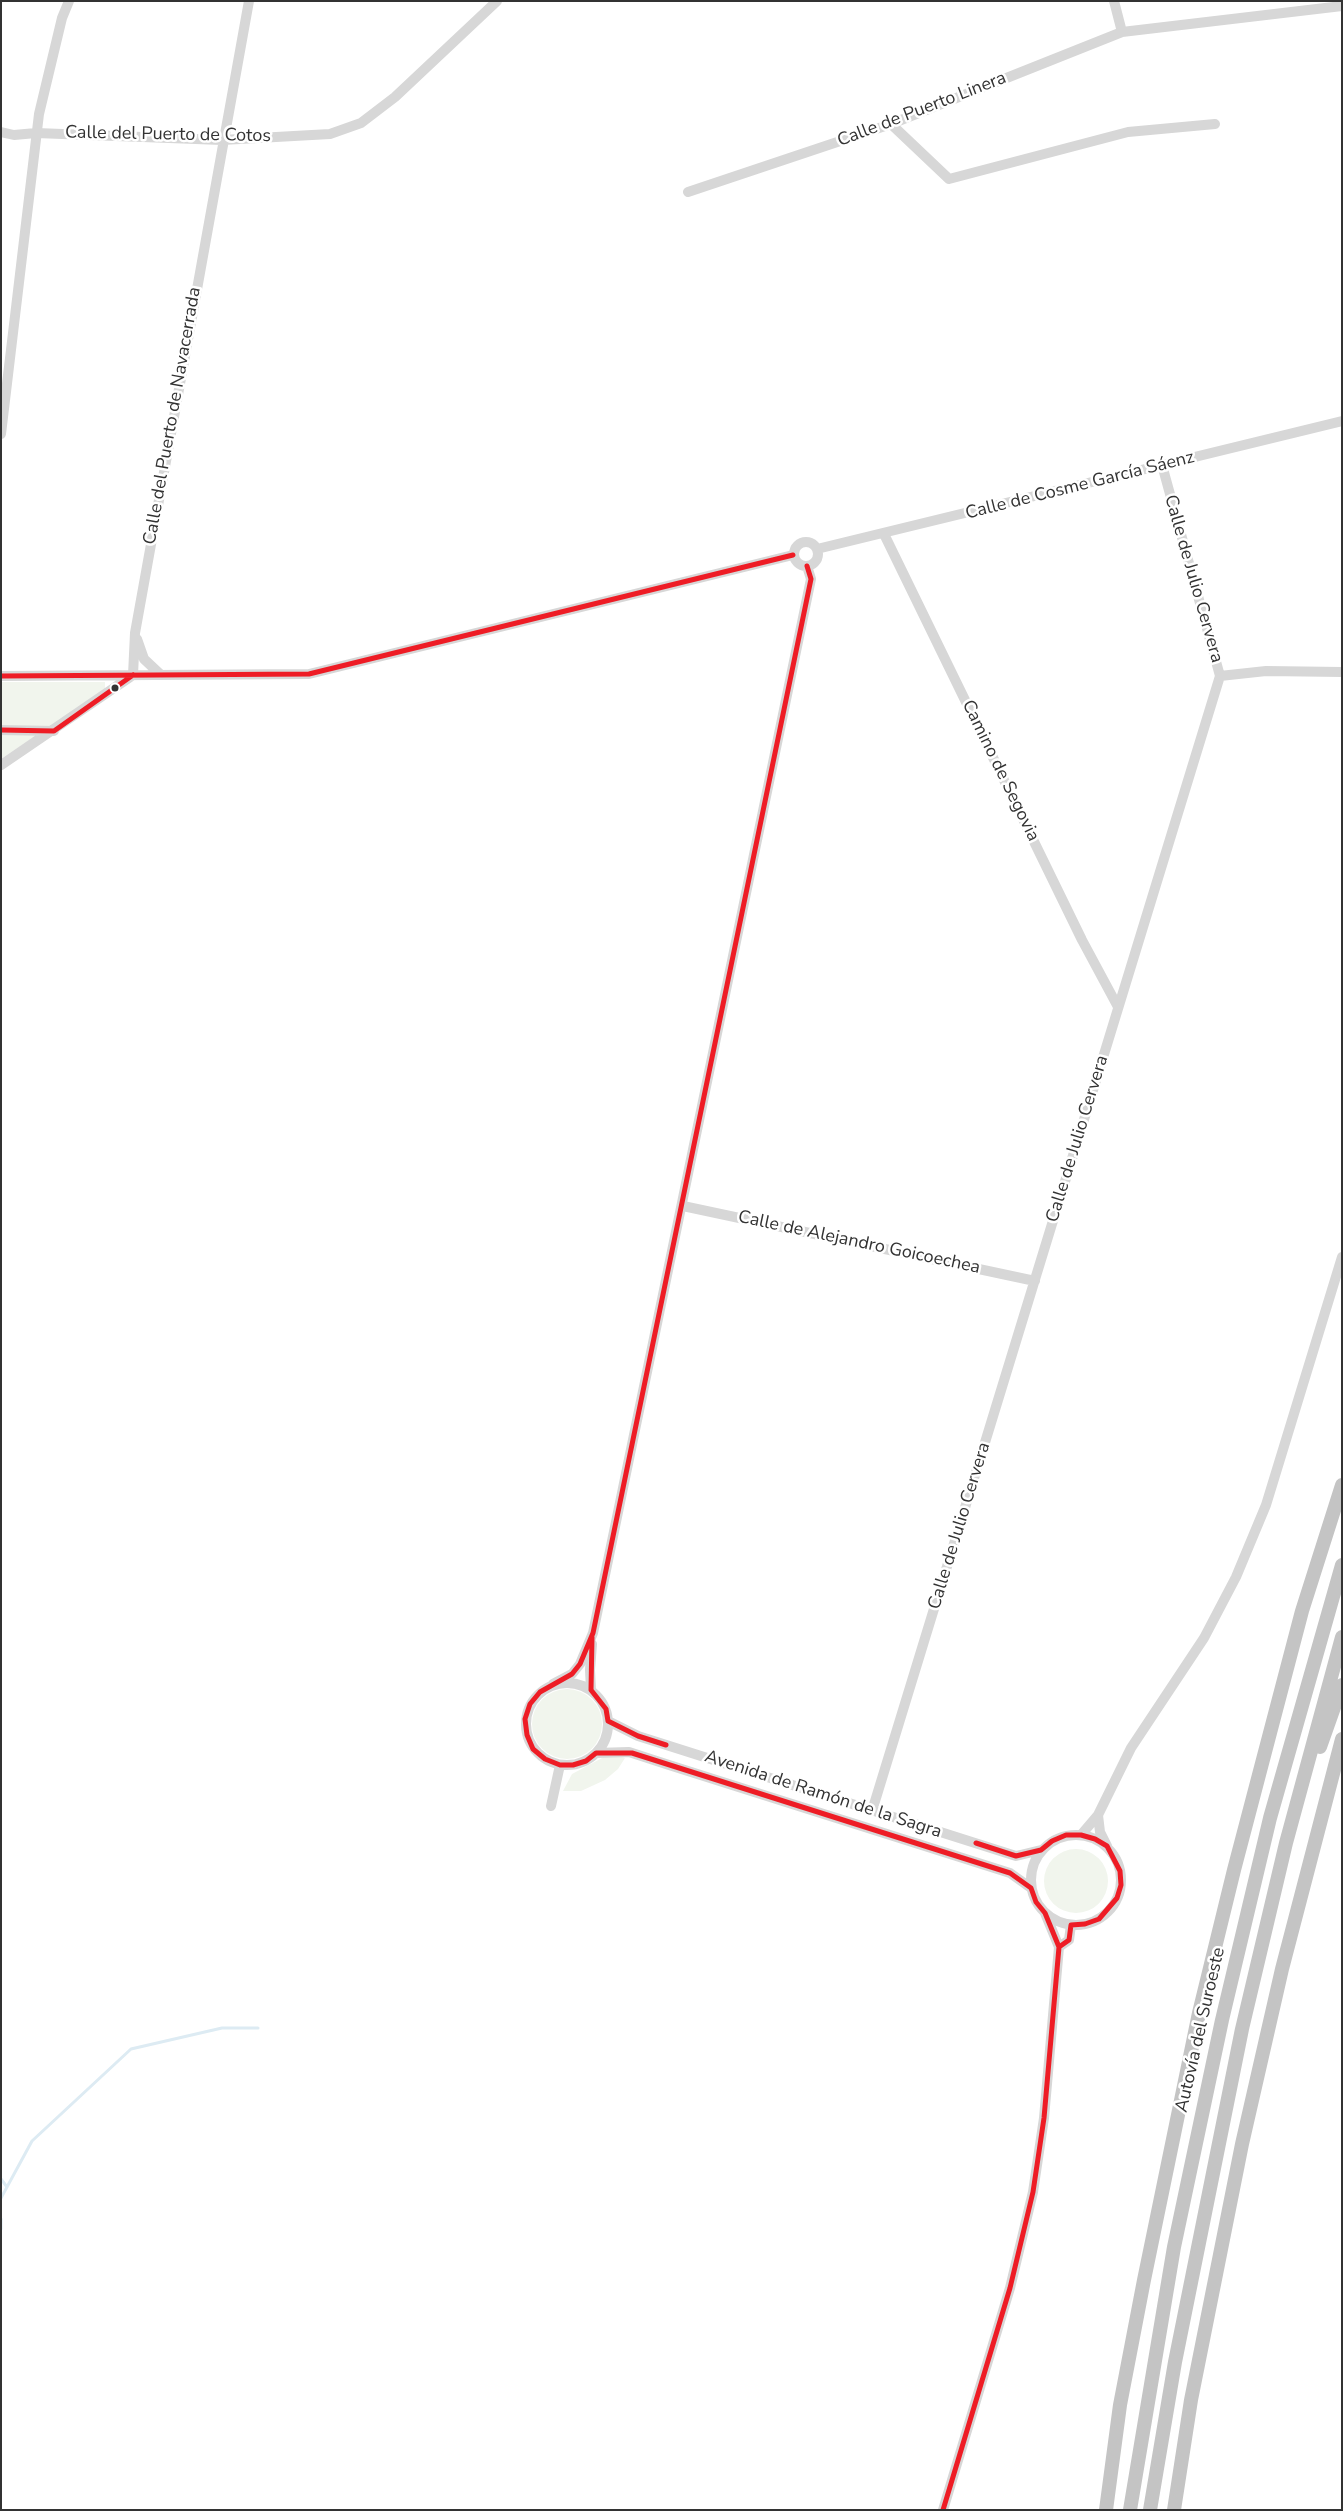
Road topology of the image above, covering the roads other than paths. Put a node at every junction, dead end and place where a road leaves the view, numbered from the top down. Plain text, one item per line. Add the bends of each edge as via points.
1 (69, 1) edge
2 (249, 1) edge
3 (497, 1) edge
4 (1114, 1) edge
5 (1342, 6) edge
6 (1122, 32) junction
7 (891, 124) junction
8 (1215, 124) dead end
9 (1, 132) edge
10 (36, 133) junction
11 (222, 140) junction
12 (688, 192) dead end
13 (1342, 420) edge
14 (1, 434) edge
15 (1162, 466) junction
16 (884, 534) junction
17 (817, 549) junction
18 (793, 555) junction
19 (808, 566) junction
20 (135, 633) junction
21 (1342, 672) edge
22 (133, 675) junction
23 (161, 675) junction
24 (1, 676) edge
25 (1220, 676) junction
26 (1, 730) edge
27 (54, 731) junction
28 (1, 765) edge
29 (1118, 1006) junction
30 (683, 1206) junction
31 (1342, 1257) edge
32 (1035, 1281) junction
33 (1342, 1485) edge
34 (1342, 1565) edge
35 (592, 1633) junction
36 (1342, 1637) edge
37 (553, 1684) junction
38 (1342, 1685) edge
39 (591, 1690) junction
40 (608, 1720) junction
41 (1342, 1739) edge
42 (596, 1753) junction
43 (560, 1765) junction
44 (552, 1806) dead end
45 (872, 1811) junction
46 (1098, 1815) junction
47 (1081, 1835) junction
48 (1107, 1846) junction
49 (1041, 1850) junction
50 (1031, 1888) junction
51 (1045, 1913) junction
52 (1071, 1925) junction
53 (1059, 1947) junction
54 (1253, 1981) junction
55 (1106, 2506) edge
56 (943, 2510) edge
57 (1130, 2510) edge
58 (1150, 2510) edge
59 (1174, 2510) edge

1 - 10 street via 50,64
2 - 11 street, Calle del Puerto de Navacerrada
3 - 11 street, Calle del Puerto de Cotos via 395,97 361,123 330,134
4 - 6 street
5 - 6 street, Calle de Puerto Linera
6 - 7 street, Calle de Puerto Linera
7 - 8 street via 949,179 1128,132
7 - 12 street, Calle de Puerto Linera
9 - 10 street, Calle del Puerto de Cotos via 14,135
10 - 11 street, Calle del Puerto de Cotos
10 - 14 street
11 - 20 street, Calle del Puerto de Navacerrada
13 - 15 street, Calle de Cosme García Sáenz
15 - 16 street, Calle de Cosme García Sáenz
15 - 25 street, Calle de Julio Cervera
16 - 17 street, Calle de Cosme García Sáenz
16 - 29 street, Camino de Segovia via 1082,940
17 - 18 street via 809,542 802,542 796,546
17 - 19 street via 817,559
18 - 19 street via 798,564
18 - 23 street via 309,674
19 - 30 street via 811,579
20 - 22 street, Calle del Puerto de Navacerrada
20 - 23 street via 144,659
21 - 25 street via 1266,671
22 - 23 street
22 - 24 street
22 - 27 street
25 - 29 street, Calle de Julio Cervera
26 - 27 street
27 - 28 street
29 - 32 street, Calle de Julio Cervera
30 - 32 street, Calle de Alejandro Goicoechea
30 - 35 street
31 - 46 street via 1266,1506 1236,1577 1204,1638 1131,1748
32 - 45 street, Calle de Julio Cervera
33 - 55 highway via 1302,1611 1199,2013 1120,2406
34 - 57 highway, Autovía del Suroeste via 1270,1818 1222,2020 1174,2247
35 - 37 street via 580,1664 572,1674
35 - 39 street
36 - 54 highway via 1288,1834
37 - 39 street via 579,1684
37 - 43 street via 530,1704 525,1719 526,1735 533,1749
38 - 54 highway via 1317,1761 1268,1948
39 - 40 street via 603,1703
40 - 42 street via 604,1743
40 - 45 street, Avenida de Ramón de la Sagra via 638,1736
41 - 59 highway via 1282,1969 1242,2144 1191,2400
42 - 43 street via 586,1761
42 - 50 street, Avenida de Ramón de la Sagra via 632,1753 678,1767 1010,1873
43 - 44 street
45 - 49 street, Avenida de Ramón de la Sagra via 1016,1856
46 - 47 street
46 - 48 street via 1100,1832
47 - 48 street via 1095,1838
47 - 49 street via 1059,1838
48 - 52 street via 1120,1871 1121,1885 1117,1898 1098,1919
49 - 50 street via 1032,1868
50 - 51 street
51 - 52 street
51 - 53 street
52 - 53 street via 1069,1940
53 - 56 street via 1044,2118 1033,2192 1010,2288
54 - 58 highway via 1175,2362

